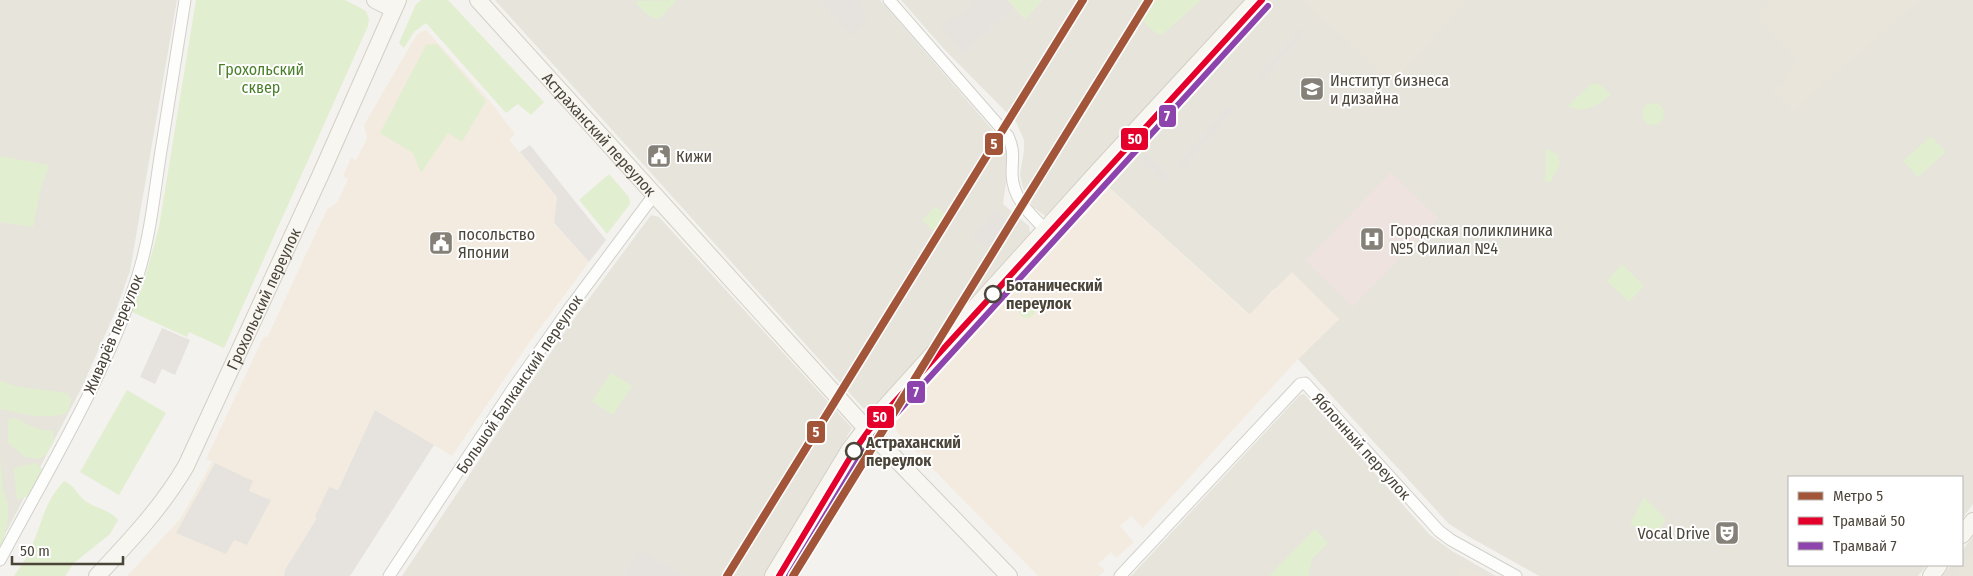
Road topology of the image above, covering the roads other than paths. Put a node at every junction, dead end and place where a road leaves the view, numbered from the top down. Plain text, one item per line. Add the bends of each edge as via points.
1 (185, 0) edge
2 (375, 0) edge
3 (478, 0) edge
4 (889, 0) edge
5 (1256, 0) edge
6 (395, 4) edge
7 (654, 195) junction
8 (1045, 229) junction
9 (866, 428) junction
10 (1973, 521) edge
11 (1963, 534) edge
12 (0, 560) edge
13 (98, 576) edge
14 (389, 576) edge
15 (774, 576) edge
16 (1010, 576) edge
17 (1120, 576) edge
18 (1516, 576) edge

1 - 12 street, Живарёв переулок via 137,278 114,339 88,394
2 - 6 street
3 - 7 street, Астраханский переулок
4 - 8 street via 1008,136 1013,147 1014,187 1027,212
5 - 8 street
6 - 13 street, Грохольский переулок via 320,176 186,466 153,516
7 - 9 street, Астраханский переулок
7 - 14 street, Большой Балканский переулок via 512,390
8 - 9 street
9 - 15 street via 850,449
9 - 16 street, Астраханский переулок
10 - 11 street
17 - 18 street, Яблонный переулок via 1300,384 1305,383 1439,531

